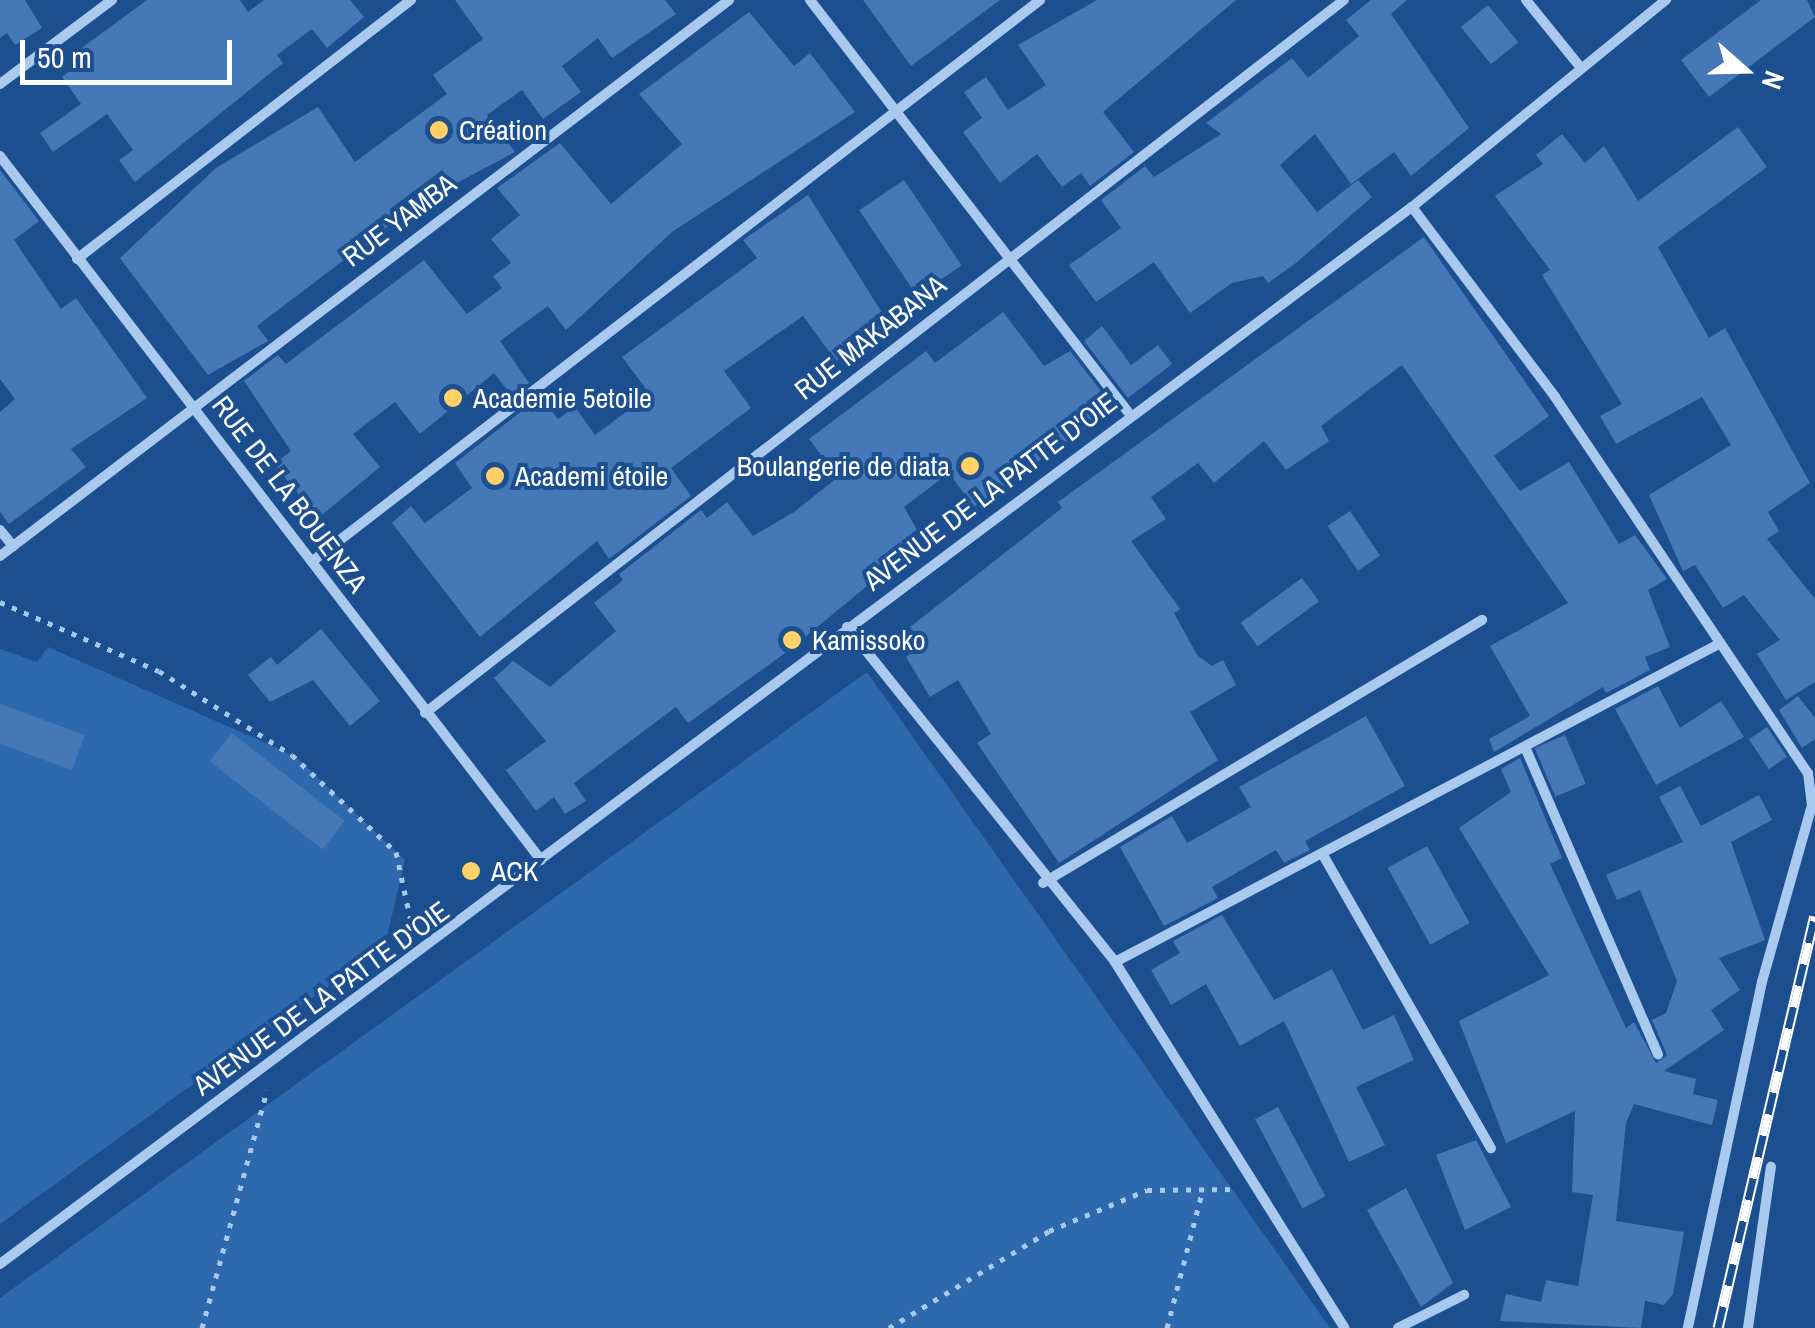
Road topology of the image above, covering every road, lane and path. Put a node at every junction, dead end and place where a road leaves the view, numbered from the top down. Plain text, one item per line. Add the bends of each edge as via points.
1 (112, 0) edge
2 (411, 0) edge
3 (728, 0) edge
4 (810, 0) edge
5 (1040, 0) edge
6 (1344, 0) edge
7 (1526, 0) edge
8 (1666, 0) edge
9 (1582, 68) junction
10 (0, 84) edge
11 (891, 113) junction
12 (0, 156) edge
13 (1412, 207) junction
14 (1008, 258) junction
15 (78, 260) junction
16 (193, 404) junction
17 (1128, 412) junction
18 (0, 530) edge
19 (13, 546) junction
20 (0, 556) edge
21 (314, 560) junction
22 (0, 602) edge
23 (1482, 620) dead end
24 (847, 627) junction
25 (1717, 645) junction
26 (425, 713) junction
27 (1525, 747) junction
28 (1323, 855) junction
29 (542, 860) junction
30 (1043, 883) junction
31 (417, 958) junction
32 (1115, 962) junction
33 (1658, 1055) dead end
34 (274, 1060) junction
35 (1491, 1148) dead end
36 (1771, 1168) dead end
37 (1255, 1188) junction
38 (1203, 1189) junction
39 (0, 1264) edge
40 (1464, 1296) dead end
41 (202, 1328) edge
42 (890, 1328) edge
43 (1167, 1328) edge
44 (1346, 1328) edge
45 (1398, 1328) edge
46 (1688, 1328) edge
47 (1748, 1328) edge

1 - 10 street
2 - 15 street
3 - 16 street, RUE YAMBA
4 - 11 street
5 - 11 street
6 - 14 street, RUE MAKABANA
7 - 9 street
8 - 9 street, AVENUE DE LA PATTE D'OIE
9 - 13 street, AVENUE DE LA PATTE D'OIE
11 - 14 street
11 - 21 street
12 - 15 street, RUE DE LA BOUENZA
13 - 17 street, AVENUE DE LA PATTE D'OIE
13 - 25 street via 1555,397
14 - 17 street
14 - 26 street, RUE MAKABANA
15 - 16 street, RUE DE LA BOUENZA
16 - 19 street, RUE YAMBA
16 - 21 street, RUE DE LA BOUENZA
17 - 24 street, AVENUE DE LA PATTE D'OIE
18 - 19 street
19 - 20 street, RUE YAMBA
21 - 26 street, RUE DE LA BOUENZA
22 - 31 path via 159,671 292,755 396,852
23 - 30 street
24 - 29 street, AVENUE DE LA PATTE D'OIE
24 - 30 street
25 - 27 street
25 - 46 street via 1808,772 1812,804 1762,982
26 - 29 street, RUE DE LA BOUENZA
27 - 28 street
27 - 33 street
28 - 32 street
28 - 35 street
29 - 31 street, AVENUE DE LA PATTE D'OIE
30 - 32 street
31 - 34 street, AVENUE DE LA PATTE D'OIE
32 - 37 street
34 - 39 street, AVENUE DE LA PATTE D'OIE
34 - 41 path
36 - 47 street
37 - 38 path
37 - 44 street
38 - 42 path via 1147,1190 1049,1230
38 - 43 path
40 - 45 street

